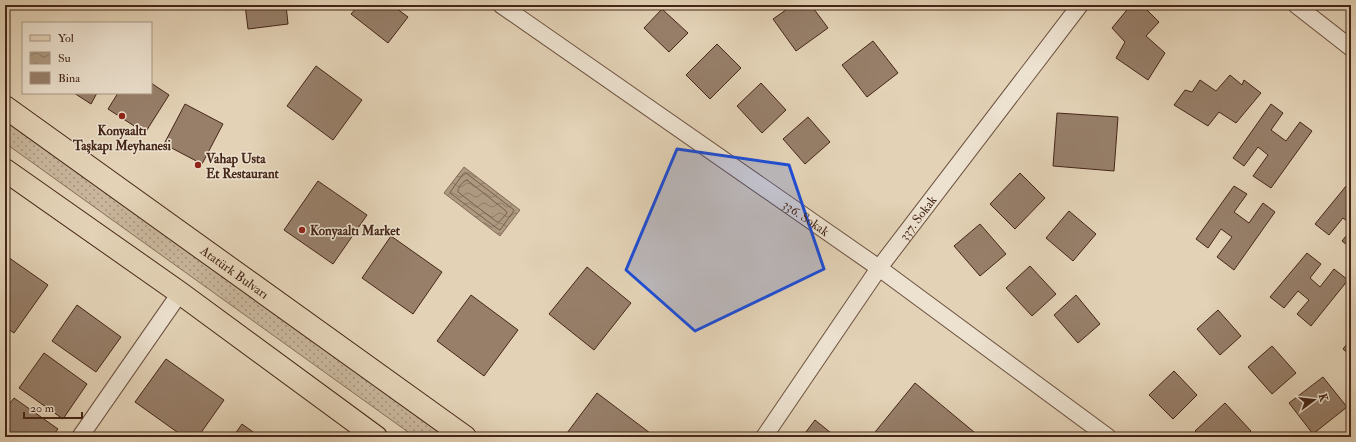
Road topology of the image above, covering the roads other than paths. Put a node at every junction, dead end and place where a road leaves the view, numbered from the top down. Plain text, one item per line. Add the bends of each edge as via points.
1 (501, 5) edge
2 (1080, 5) edge
3 (1296, 5) edge
4 (1351, 48) edge
5 (5, 107) edge
6 (5, 170) edge
7 (879, 268) junction
8 (180, 293) junction
9 (80, 437) edge
10 (376, 437) edge
11 (465, 437) edge
12 (764, 437) edge
13 (1108, 437) edge

1 - 7 street, 336. Sokak
2 - 7 street, 337. Sokak
3 - 4 street
5 - 11 main road, Atatürk Bulvarı
6 - 8 main road
7 - 12 street, 337. Sokak
7 - 13 street, 336. Sokak
8 - 9 street
8 - 10 main road

